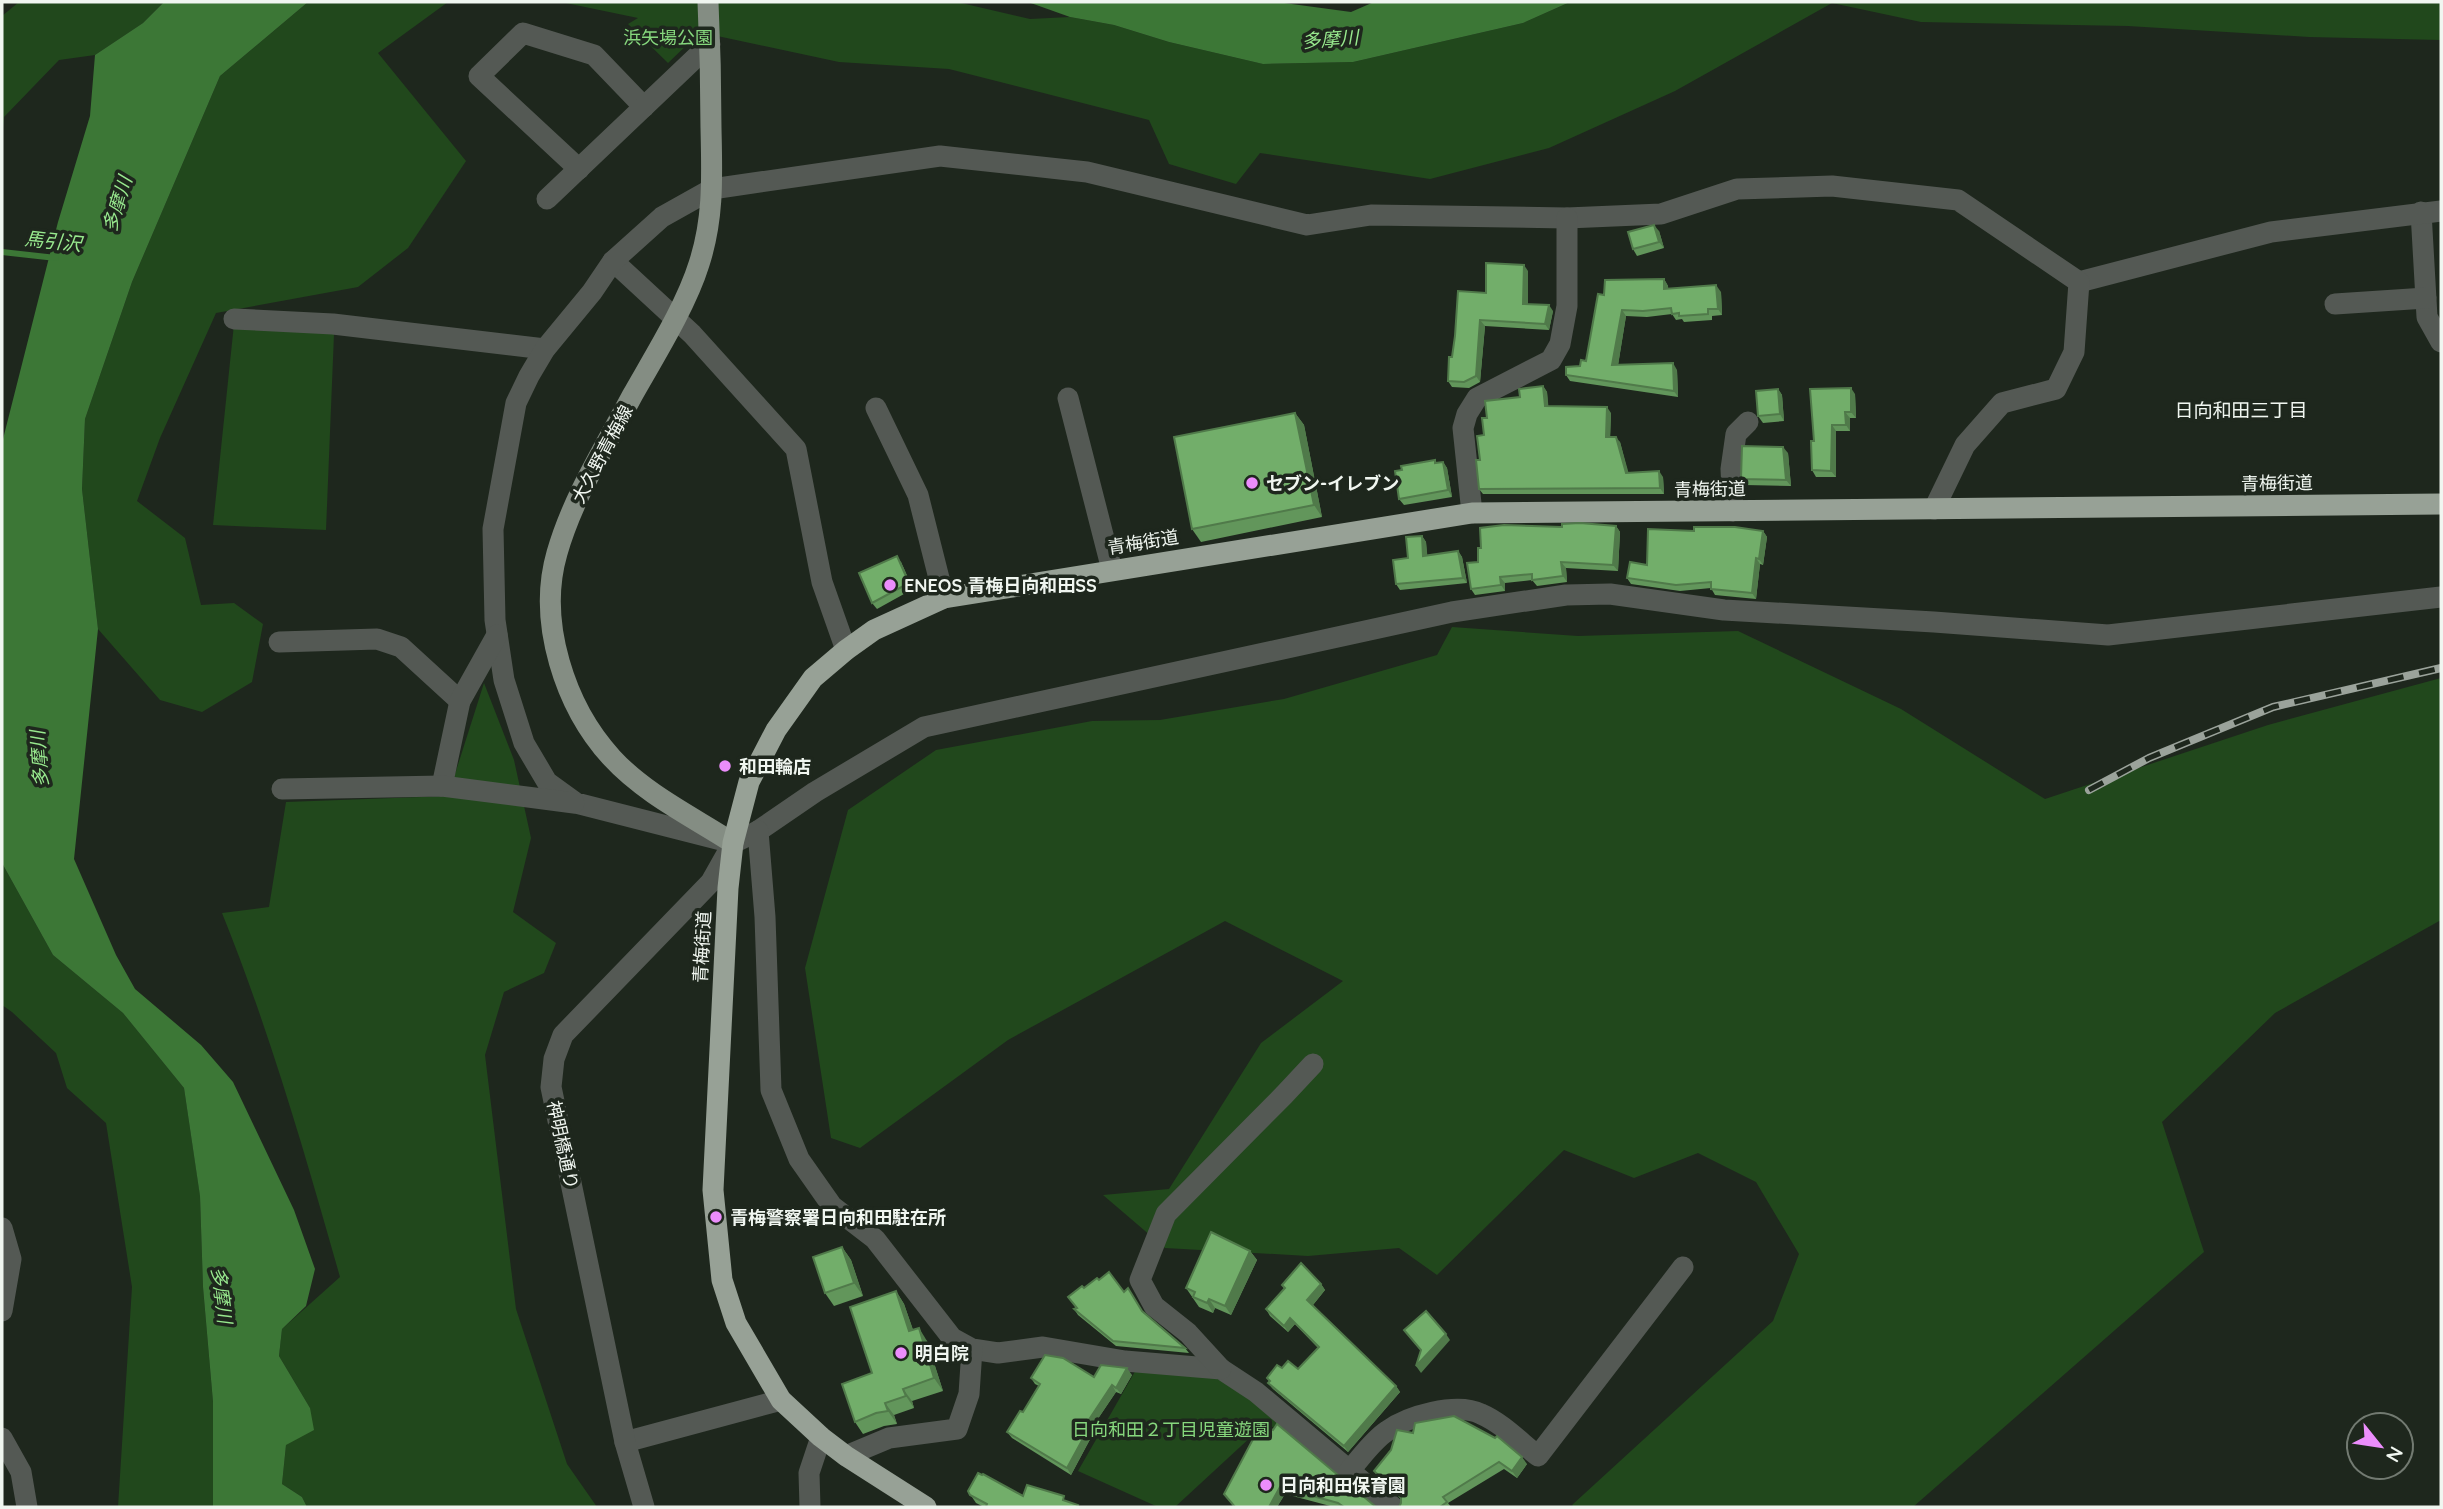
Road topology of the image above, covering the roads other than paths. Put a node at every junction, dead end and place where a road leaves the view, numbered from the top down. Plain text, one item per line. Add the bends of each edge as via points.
1 (708, 2) edge
2 (710, 35) junction
3 (644, 107) junction
4 (579, 169) junction
5 (712, 189) junction
6 (547, 199) dead end
7 (2431, 211) edge
8 (1567, 218) junction
9 (613, 261) junction
10 (2079, 282) junction
11 (2426, 298) junction
12 (2335, 304) dead end
13 (675, 318) junction
14 (234, 319) dead end
15 (2441, 342) edge
16 (545, 349) junction
17 (1068, 398) dead end
18 (876, 408) dead end
19 (1748, 422) dead end
20 (2441, 504) edge
21 (1934, 509) junction
22 (1733, 511) junction
23 (1472, 513) junction
24 (1112, 570) junction
25 (2441, 597) edge
26 (944, 598) junction
27 (497, 635) junction
28 (279, 642) dead end
29 (846, 650) junction
30 (460, 701) junction
31 (442, 786) junction
32 (282, 789) dead end
33 (576, 803) junction
34 (758, 831) junction
35 (733, 843) junction
36 (1313, 1064) dead end
37 (2, 1228) edge
38 (1683, 1267) dead end
39 (2, 1311) edge
40 (972, 1349) junction
41 (1221, 1369) junction
42 (781, 1400) junction
43 (821, 1437) junction
44 (2, 1438) edge
45 (625, 1442) junction
46 (846, 1456) junction
47 (1349, 1471) junction
48 (27, 1507) edge
49 (644, 1507) edge
50 (810, 1507) edge
51 (926, 1507) edge
52 (1394, 1507) edge

1 - 2 main road, 大久野青梅線
2 - 3 street
2 - 5 main road, 大久野青梅線
3 - 4 street
3 - 4 street via 594,55 523,33 478,76
4 - 6 street
5 - 8 street via 940,156 1087,172 1307,225 1371,215
5 - 9 street via 662,217
5 - 13 main road, 大久野青梅線 via 710,225 698,267
7 - 10 street via 2271,232
7 - 11 street
8 - 10 street via 1661,214 1737,189 1832,186 1958,200
8 - 23 street via 1567,306 1560,344 1551,360 1477,398 1467,414 1463,428
9 - 13 street
9 - 16 street
10 - 21 street via 2074,352 2056,389 2002,402 1965,444
11 - 12 street
11 - 15 street via 2427,317
13 - 29 street via 796,449 822,582
13 - 35 main road, 大久野青梅線 via 576,501 556,555 552,632 563,677 584,720 613,759 648,789
14 - 16 street via 334,324
16 - 27 street via 516,402 493,529
17 - 24 street
18 - 26 street via 919,495
19 - 22 street via 1736,434 1731,469
20 - 21 highway, 青梅街道
21 - 22 highway, 青梅街道
22 - 23 highway, 青梅街道
23 - 24 highway, 青梅街道
24 - 26 highway, 青梅街道
25 - 34 street via 2108,635 1724,610 1610,594 1566,595 1452,612 924,727
26 - 29 highway, 青梅街道 via 874,630
27 - 30 street
27 - 33 street via 504,680 524,743 547,782
28 - 30 street via 377,639 401,647
29 - 35 highway, 青梅街道 via 814,678 776,730 749,782
30 - 31 street
31 - 32 street
31 - 33 street
33 - 35 street
34 - 35 street
34 - 40 street via 771,1090 799,1159 832,1206 875,1240 953,1338
35 - 42 highway, 青梅街道 via 713,1190 717,1241 722,1280 736,1323
35 - 45 street, 神明橋通り via 711,882 563,1035 554,1059 551,1087
36 - 41 street via 1166,1214 1140,1280 1154,1306
37 - 39 street via 11,1259
38 - 47 street via 1538,1456 1483,1415 1452,1410 1412,1418 1388,1429
40 - 41 street via 998,1353 1043,1347 1125,1361
40 - 46 street via 969,1394 957,1429 889,1438
41 - 47 street via 1256,1392
42 - 43 highway, 青梅街道
42 - 45 street
43 - 46 highway, 青梅街道
43 - 50 street via 809,1473
44 - 48 street via 22,1472
45 - 49 street, 神明橋通り
46 - 51 highway, 青梅街道
47 - 52 street

